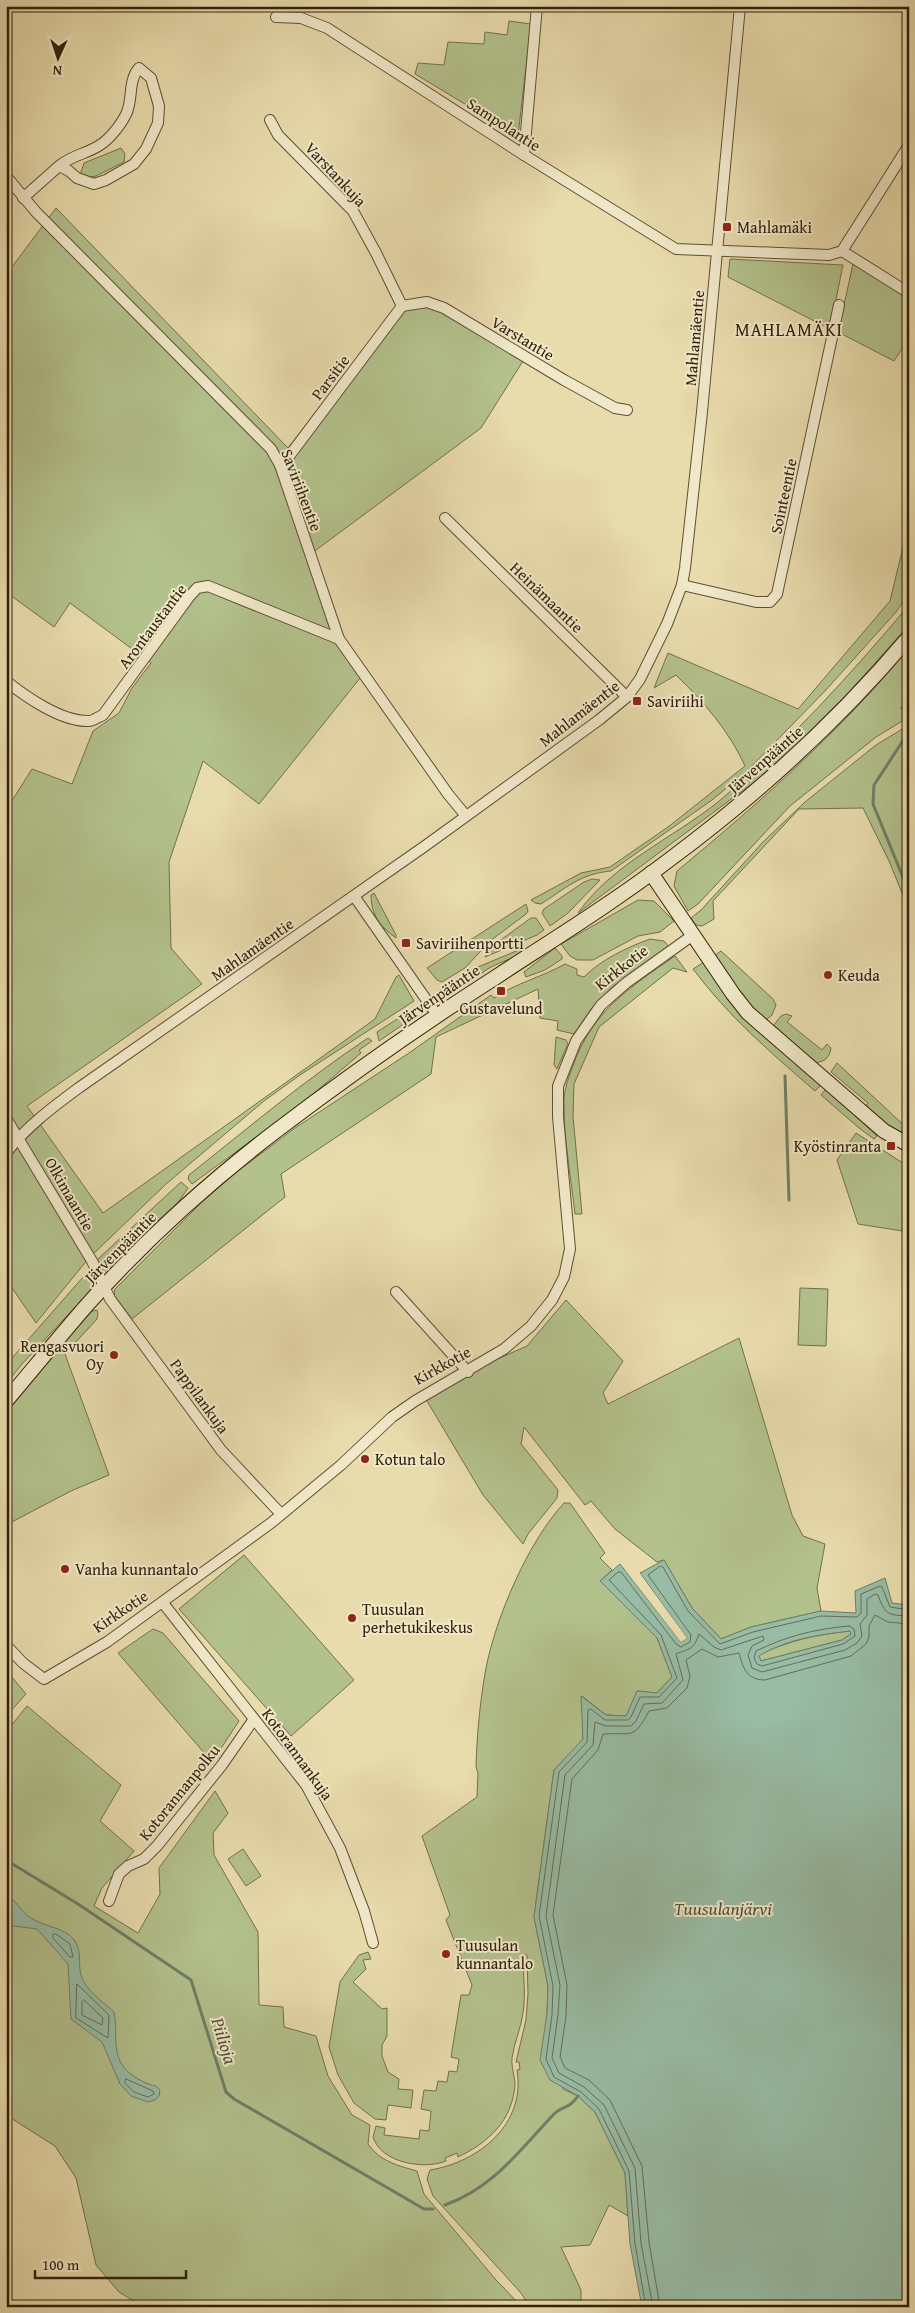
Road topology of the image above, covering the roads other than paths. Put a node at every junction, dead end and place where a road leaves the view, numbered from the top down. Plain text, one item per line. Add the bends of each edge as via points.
1 (537, 6) edge
2 (740, 6) edge
3 (276, 17) dead end
4 (270, 120) dead end
5 (909, 146) edge
6 (524, 155) junction
7 (59, 166) junction
8 (6, 176) edge
9 (23, 198) junction
10 (842, 251) junction
11 (717, 252) junction
12 (909, 292) edge
13 (839, 305) dead end
14 (402, 306) junction
15 (627, 410) dead end
16 (280, 465) junction
17 (445, 518) dead end
18 (682, 585) junction
19 (909, 637) edge
20 (340, 639) junction
21 (6, 681) edge
22 (628, 697) junction
23 (466, 816) junction
24 (651, 873) junction
25 (354, 896) junction
26 (693, 935) junction
27 (437, 1015) junction
28 (6, 1118) edge
29 (19, 1136) junction
30 (909, 1145) edge
31 (6, 1152) edge
32 (104, 1288) junction
33 (396, 1292) dead end
34 (468, 1372) junction
35 (6, 1401) edge
36 (281, 1514) junction
37 (163, 1603) junction
38 (6, 1645) edge
39 (254, 1718) junction
40 (108, 1901) dead end
41 (373, 1942) dead end

1 - 6 street
2 - 11 street, Mahlamäentie
3 - 6 street, Sampolantie via 301,18 326,28
4 - 14 street, Varstankuja via 278,135 353,211
5 - 10 street
6 - 11 street, Sampolantie via 676,249
7 - 7 street via 84,182 94,184 134,164 146,149 158,123 159,106 152,78 139,68 133,74 127,112 116,128 101,145
7 - 9 street
8 - 9 street, Saviriihentie
9 - 16 street, Saviriihentie via 270,448
10 - 11 street, Sampolantie via 829,256
10 - 12 street
11 - 18 street, Mahlamäentie via 691,526
13 - 18 street, Sointeentie via 777,594 770,602 756,602
14 - 15 street, Varstantie via 427,302 444,308 564,380 615,408
14 - 16 street, Parsitie
16 - 20 street, Saviriihentie
17 - 22 street, Heinämaantie
18 - 22 street, Mahlamäentie via 667,624
19 - 24 main road, Järvenpääntie via 840,714 790,762
20 - 21 street, Arontaustantie via 208,586 197,588 189,597 103,716 90,721 73,719 26,697
20 - 23 street, Saviriihentie
22 - 23 street, Mahlamäentie
23 - 25 street, Mahlamäentie
24 - 26 main road
24 - 27 main road, Järvenpääntie
25 - 27 street
25 - 29 street, Mahlamäentie via 80,1087
26 - 30 main road via 748,1013 884,1131
26 - 34 street, Kirkkotie via 601,1005 576,1041 558,1086 560,1149 570,1230 564,1276 552,1300 531,1326 504,1349
27 - 32 main road, Järvenpääntie via 276,1131 197,1196
28 - 29 street, Olkimaantie
29 - 31 street, Mahlamäentie
29 - 32 street, Olkimaantie via 99,1273
32 - 35 main road, Järvenpääntie
32 - 36 street, Pappilankuja via 221,1450
33 - 34 street
34 - 36 street, Kirkkotie via 392,1417 341,1465
36 - 37 street, Kirkkotie
37 - 38 street, Kirkkotie via 107,1642 44,1679
37 - 39 street, Kotorannankuja
39 - 40 street, Kotorannanpolku via 222,1765 157,1846 144,1859 119,1874
39 - 41 street, Kotorannankuja via 306,1785 325,1818 340,1848

